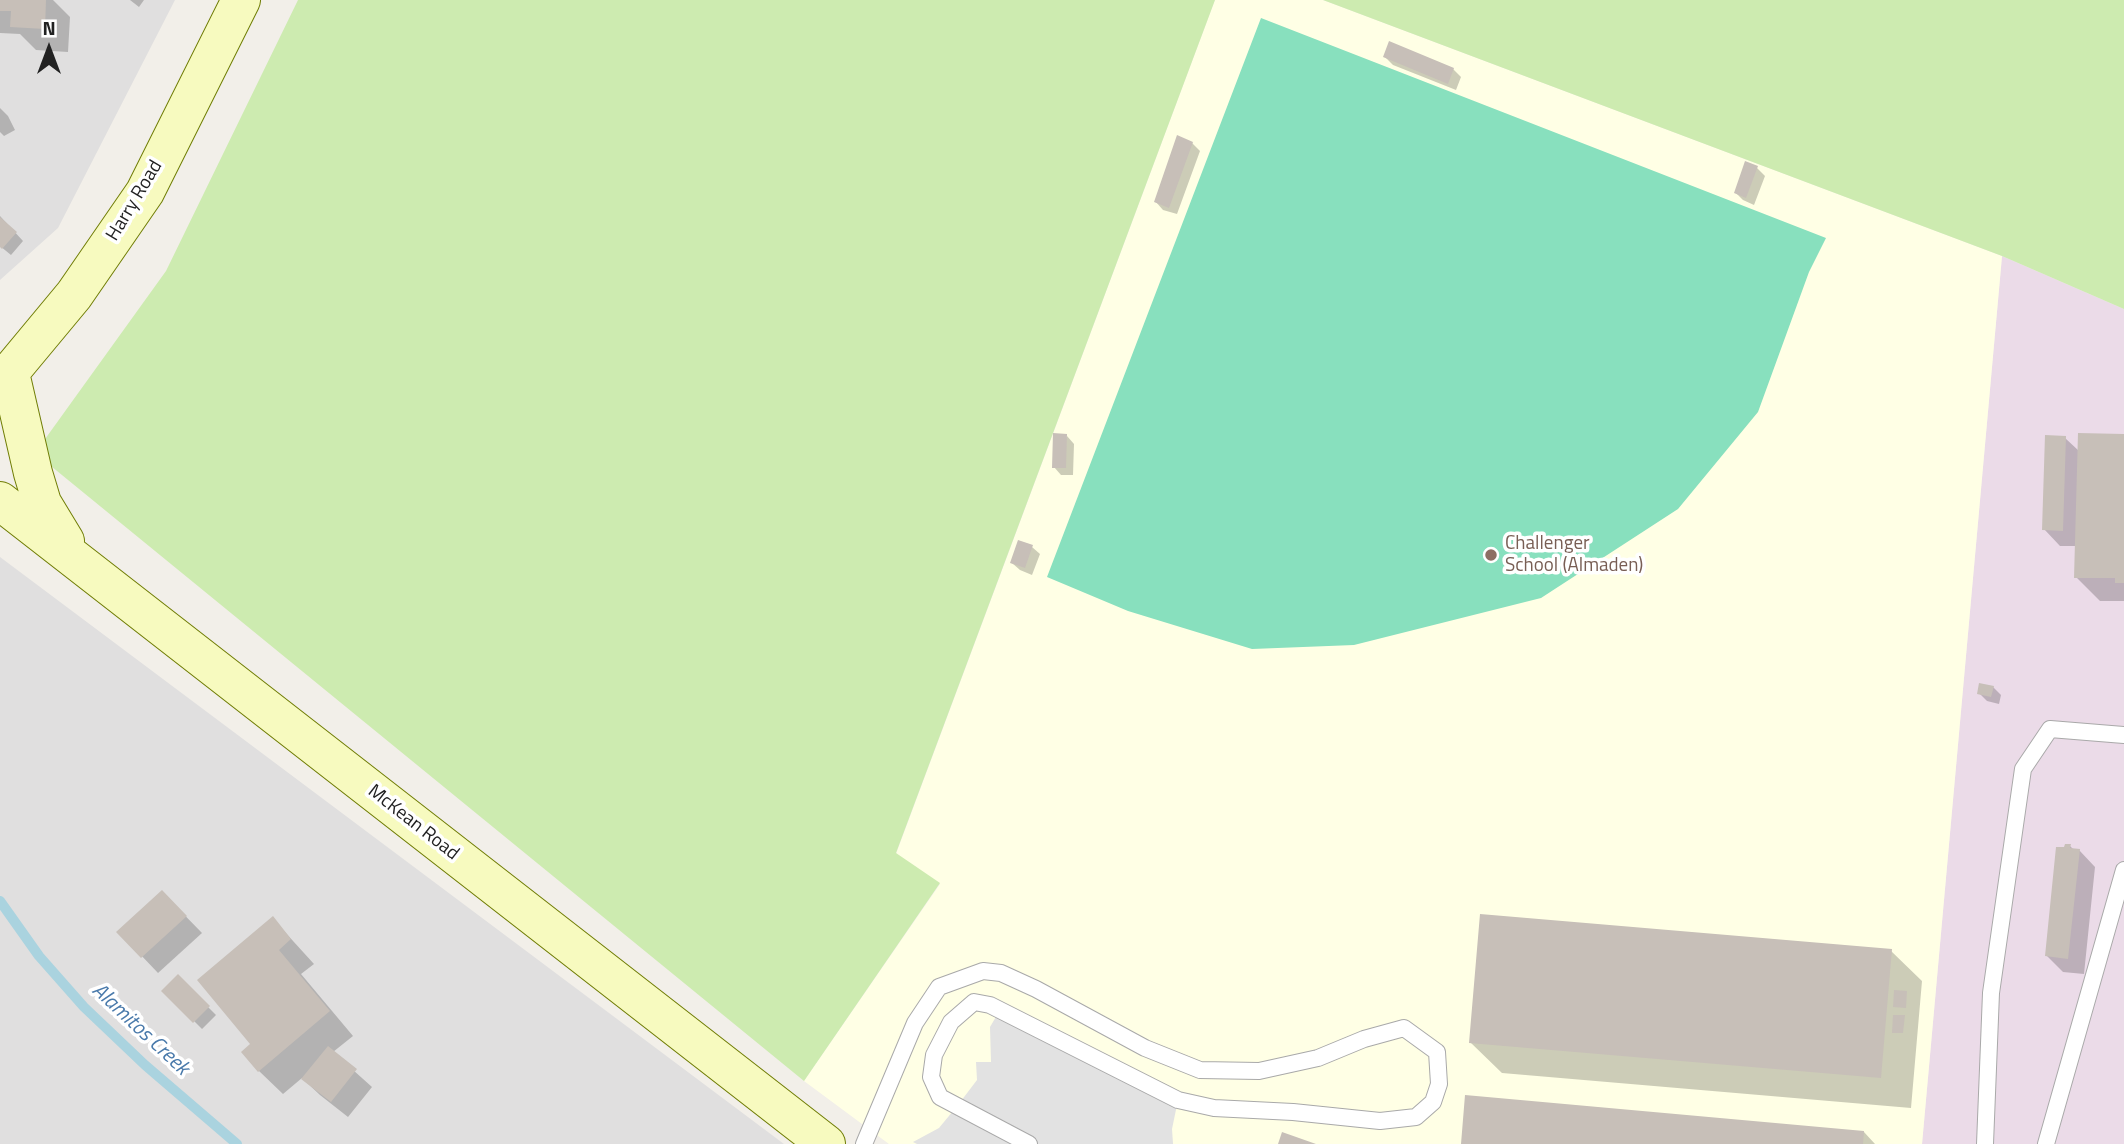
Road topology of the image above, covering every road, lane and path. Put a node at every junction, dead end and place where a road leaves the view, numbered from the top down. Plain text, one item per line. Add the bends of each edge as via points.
1 (241, 0) edge
2 (5, 378) edge
3 (0, 501) edge
4 (75, 558) junction
5 (2124, 735) edge
6 (2124, 870) edge
7 (826, 1144) edge
8 (863, 1144) edge
9 (1029, 1144) edge
10 (1985, 1144) edge
11 (2046, 1144) edge

1 - 2 main road, Harry Road via 145,192 74,295
2 - 4 main road via 42,503
3 - 4 main road, McKean Road
4 - 7 main road, McKean Road
5 - 10 lane via 2050,729 2023,769 1991,993
6 - 11 lane
8 - 9 lane via 915,1023 939,987 982,971 1001,973 1145,1048 1200,1070 1259,1071 1318,1058 1404,1028 1437,1052 1439,1084 1433,1102 1416,1117 1380,1121 1213,1108 1178,1100 990,1005 974,1002 951,1022 934,1055 931,1077 940,1097

